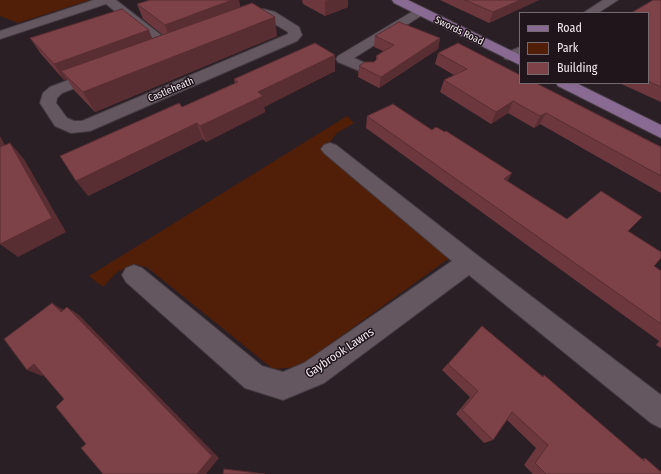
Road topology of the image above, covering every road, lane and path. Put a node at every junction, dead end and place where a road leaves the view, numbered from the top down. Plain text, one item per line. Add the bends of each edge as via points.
1 (398, 0) edge
2 (610, 0) edge
3 (114, 5) edge
4 (420, 11) junction
5 (590, 12) edge
6 (3, 30) edge
7 (168, 48) junction
8 (517, 56) edge
9 (367, 69) edge
10 (566, 84) edge
11 (661, 132) edge
12 (330, 149) dead end
13 (469, 262) junction
14 (134, 276) dead end
15 (661, 413) edge

1 - 4 main road, Swords Road
2 - 5 street
3 - 6 street
3 - 7 street
4 - 8 main road, Swords Road
4 - 9 street via 343,58
7 - 7 street, Castleheath via 263,13 294,30 295,35 84,127 71,127 61,122 48,103 49,96 56,90
10 - 11 main road
12 - 13 street
13 - 14 street, Gaybrook Lawns via 314,373 283,386 255,378
13 - 15 street

